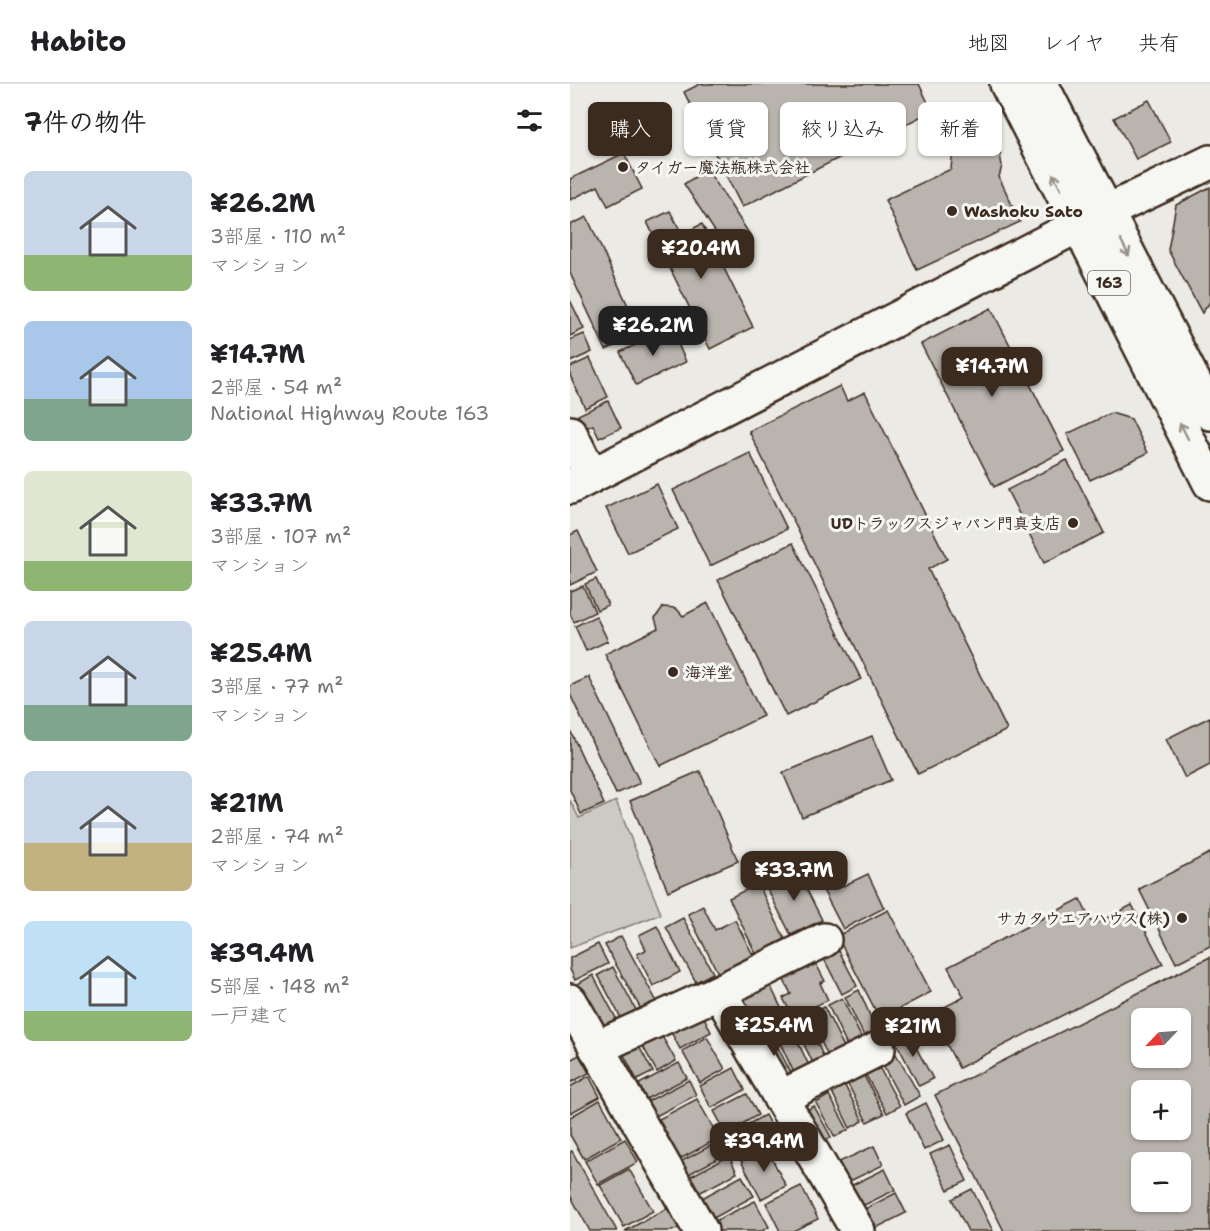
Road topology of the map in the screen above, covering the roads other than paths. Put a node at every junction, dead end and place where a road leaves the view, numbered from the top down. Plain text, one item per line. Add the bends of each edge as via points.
1 (1007, 84) edge
2 (1041, 84) edge
3 (1210, 162) edge
4 (1093, 219) junction
5 (1210, 413) edge
6 (570, 433) edge
7 (580, 482) edge
8 (1210, 483) edge
9 (824, 940) dead end
10 (719, 992) junction
11 (570, 1001) edge
12 (596, 1048) junction
13 (878, 1049) dead end
14 (780, 1098) junction
15 (701, 1231) edge
16 (858, 1231) edge

4 -> 1 main road, 163
2 - 4 main road, 163
3 - 4 main road
4 -> 5 main road, 163
4 - 7 main road
8 -> 4 main road, 163
6 - 7 main road
9 - 10 main road
10 - 12 main road
10 - 14 main road
11 - 12 main road
12 - 15 main road
13 - 14 main road
14 - 16 main road

